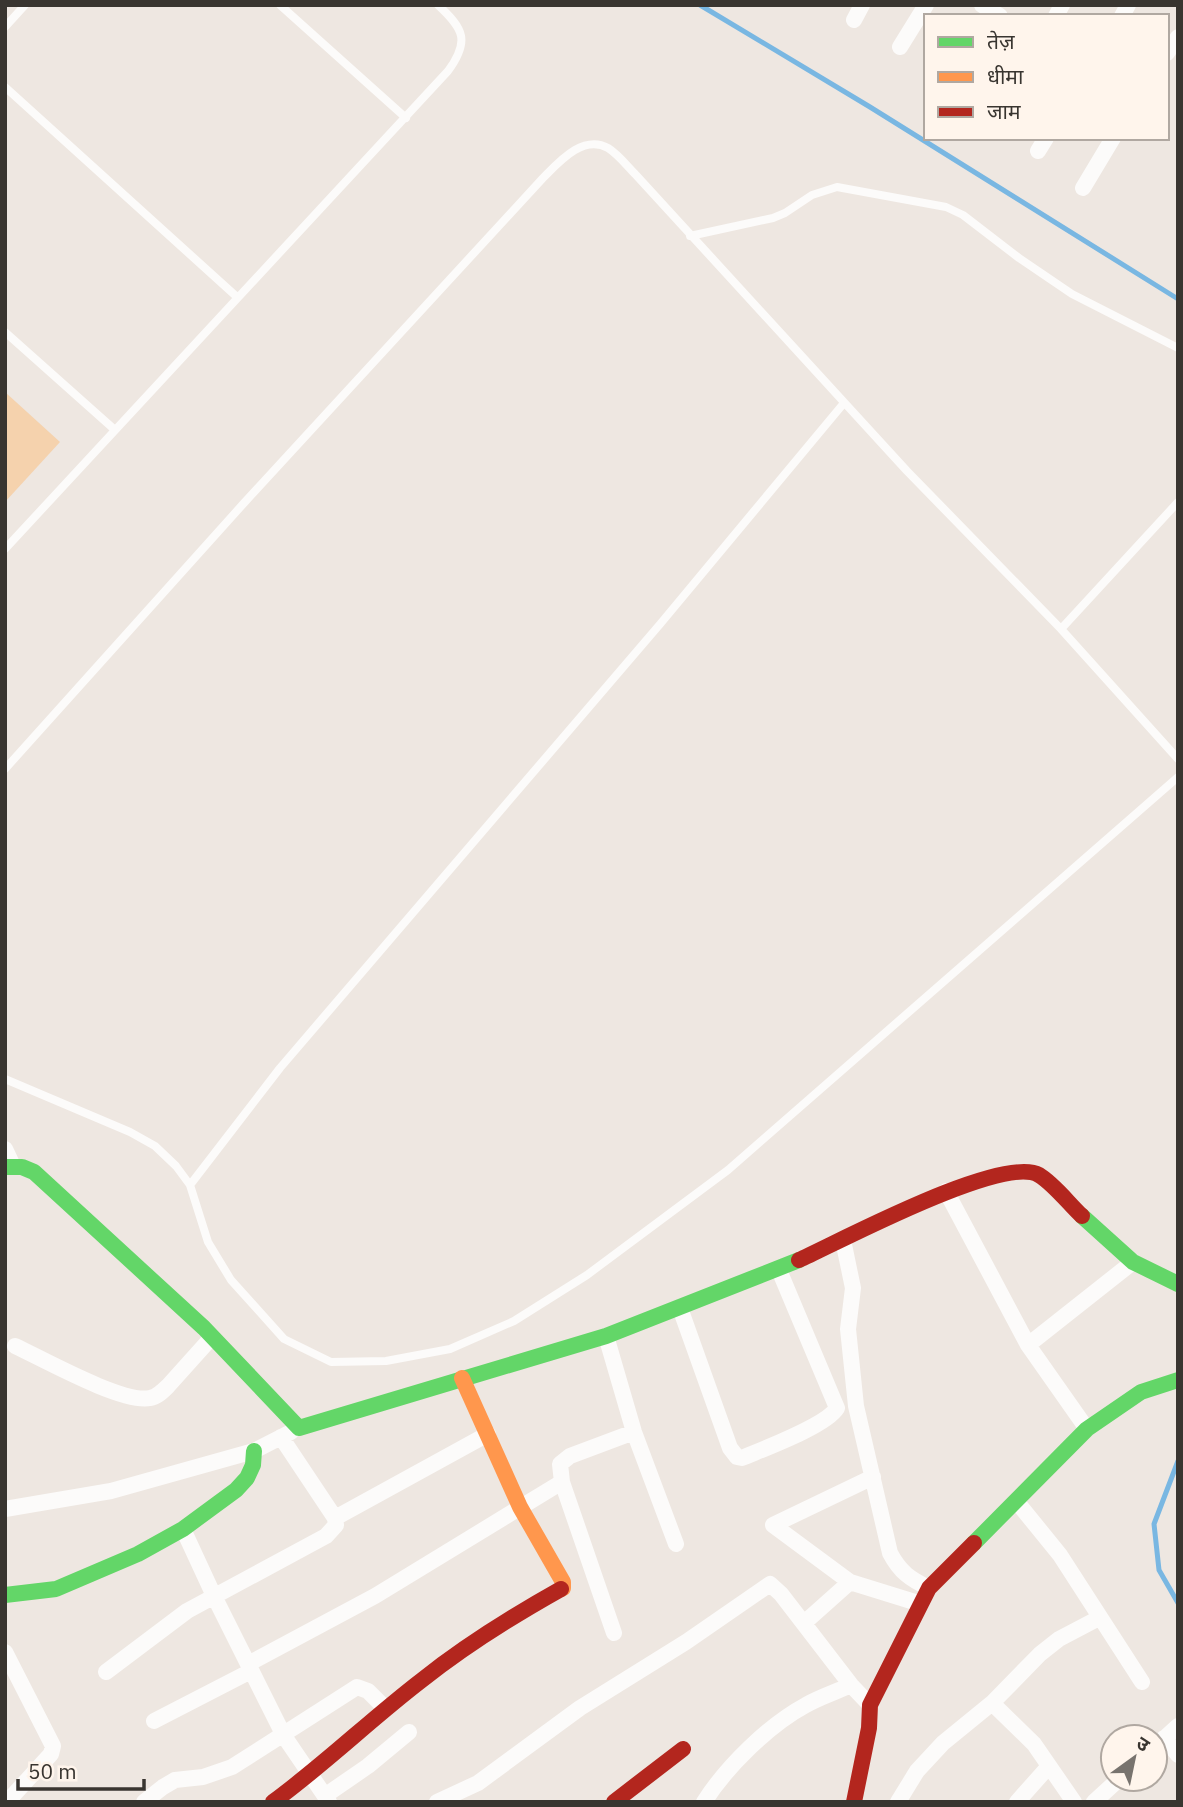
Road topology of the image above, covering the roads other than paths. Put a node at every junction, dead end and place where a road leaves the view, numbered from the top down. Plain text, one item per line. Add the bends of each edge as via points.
1 (25, 5) edge
2 (281, 5) edge
3 (438, 5) edge
4 (926, 5) edge
5 (5, 27) edge
6 (900, 47) dead end
7 (5, 87) edge
8 (406, 118) junction
9 (1112, 140) edge
10 (1083, 188) dead end
11 (690, 236) junction
12 (237, 297) junction
13 (5, 332) edge
14 (1178, 348) edge
15 (844, 403) junction
16 (115, 430) junction
17 (1178, 502) edge
18 (5, 548) edge
19 (1061, 629) junction
20 (1178, 759) edge
21 (5, 769) edge
22 (1178, 777) edge
23 (5, 1079) edge
24 (5, 1149) edge
25 (9, 1166) edge
26 (190, 1185) junction
27 (946, 1191) junction
28 (843, 1240) junction
29 (1133, 1262) junction
30 (779, 1270) junction
31 (1178, 1284) edge
32 (680, 1308) junction
33 (606, 1336) junction
34 (212, 1337) junction
35 (1028, 1345) junction
36 (15, 1346) dead end
37 (463, 1378) junction
38 (1178, 1380) edge
39 (299, 1428) junction
40 (1087, 1429) junction
41 (634, 1432) junction
42 (488, 1434) junction
43 (281, 1437) junction
44 (254, 1451) junction
45 (873, 1477) junction
46 (562, 1482) junction
47 (1017, 1502) junction
48 (520, 1507) junction
49 (5, 1509) edge
50 (335, 1518) junction
51 (183, 1529) junction
52 (676, 1544) dead end
53 (850, 1582) junction
54 (929, 1588) junction
55 (5, 1595) edge
56 (214, 1596) junction
57 (921, 1604) junction
58 (1099, 1618) junction
59 (804, 1623) junction
60 (614, 1633) dead end
61 (5, 1652) edge
62 (250, 1668) junction
63 (106, 1672) dead end
64 (1142, 1682) dead end
65 (851, 1685) junction
66 (992, 1703) junction
67 (870, 1705) junction
68 (386, 1709) junction
69 (154, 1721) dead end
70 (409, 1732) dead end
71 (284, 1736) junction
72 (683, 1749) dead end
73 (1049, 1766) junction
74 (312, 1774) junction
75 (328, 1798) edge
76 (446, 1800) edge
77 (855, 1801) edge
78 (7, 1802) edge
79 (144, 1802) edge
80 (273, 1802) edge
81 (614, 1802) edge
82 (704, 1802) edge
83 (898, 1802) edge
84 (1017, 1802) edge
85 (1074, 1802) edge

1 - 5 lane
2 - 8 lane
3 - 8 lane via 460,27 459,56
4 - 6 street
7 - 12 lane
8 - 12 lane
9 - 10 street
11 - 14 lane via 773,218 812,195 837,187 946,207 1072,294
11 - 15 lane
11 - 21 lane via 607,147 588,144 566,155
12 - 16 lane
13 - 16 lane
15 - 19 lane
15 - 26 lane via 280,1068
16 - 18 lane
17 - 19 lane
19 - 20 lane
22 - 26 lane via 728,1170 587,1275 514,1321 450,1349 386,1361 331,1362 284,1339 219,1261 208,1242
23 - 26 lane via 155,1146
24 - 25 street
25 - 34 street via 34,1172
27 - 28 street
27 - 29 street via 1009,1173 1039,1175
27 - 35 street
28 - 30 street
28 - 45 street via 853,1288 848,1329 856,1406
29 - 31 street
29 - 35 street
30 - 32 street
30 - 32 street via 837,1408 791,1437 742,1458 730,1448
32 - 33 street
33 - 37 street
33 - 41 street
34 - 36 street via 160,1394 150,1399 118,1393
34 - 39 street
35 - 40 street
37 - 39 street
37 - 42 street
38 - 40 street via 1142,1392
39 - 43 street
40 - 47 street
41 - 46 street via 565,1459 559,1470
41 - 52 street
42 - 48 street
42 - 50 street
43 - 44 street
43 - 50 street
44 - 49 street via 111,1491
44 - 51 street via 247,1478
45 - 53 street via 772,1525
45 - 54 street via 890,1553 906,1577
46 - 48 street
46 - 60 street
47 - 54 street
47 - 58 street via 1060,1555
48 - 62 street
48 - 68 street via 563,1588 495,1626
50 - 56 street via 326,1536
51 - 55 street via 56,1589
51 - 56 street
53 - 57 street
53 - 59 street
54 - 57 street
56 - 62 street
56 - 63 street
57 - 67 street
58 - 64 street
58 - 66 street via 1040,1654
59 - 65 street
59 - 76 street via 775,1587 763,1587 580,1708 478,1783
61 - 78 street via 53,1745 51,1754
62 - 69 street
62 - 71 street
65 - 67 street
65 - 82 street via 807,1704 771,1730 730,1767
66 - 73 street via 1034,1744
66 - 83 street via 916,1771
67 - 77 street
68 - 71 street via 363,1687 357,1687
68 - 74 street
70 - 75 street
71 - 74 street
71 - 79 street via 232,1767 175,1780
72 - 81 street
73 - 84 street
73 - 85 street
74 - 75 street
74 - 80 street

